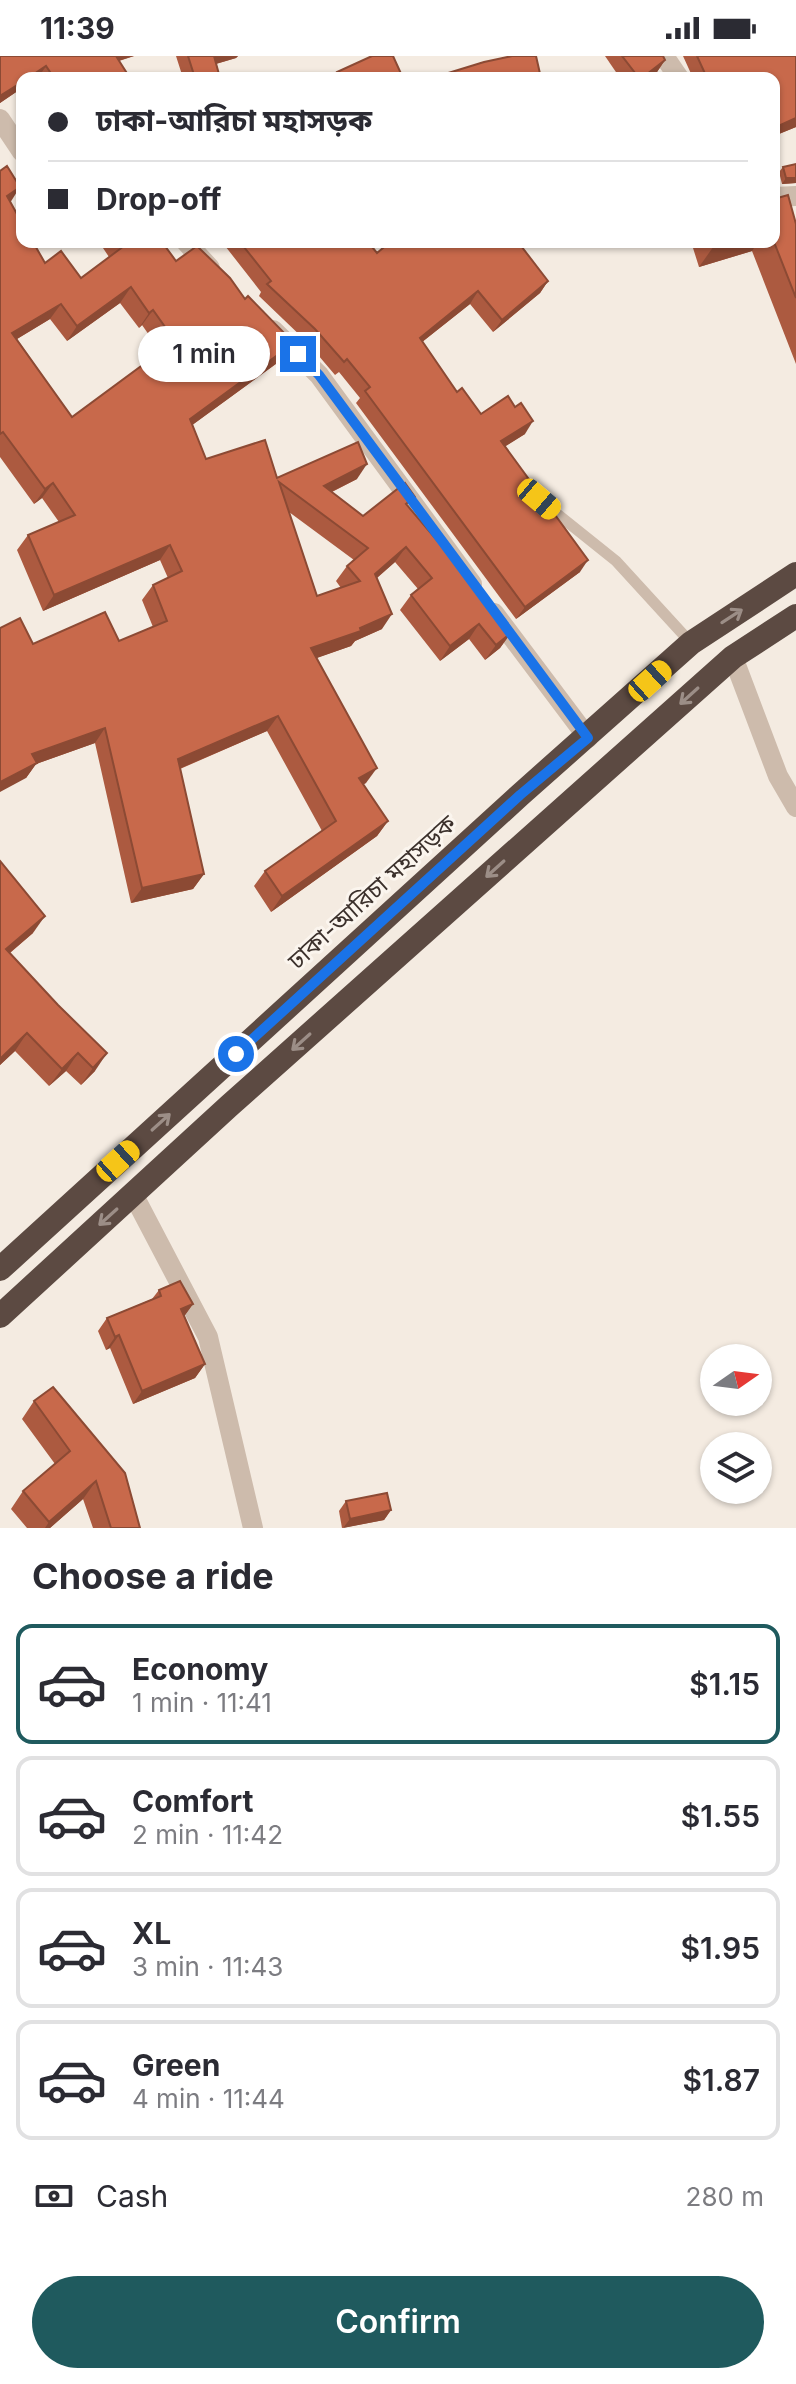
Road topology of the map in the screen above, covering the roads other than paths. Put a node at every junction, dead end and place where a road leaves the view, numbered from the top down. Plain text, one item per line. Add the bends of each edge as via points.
1 (0, 119) edge
2 (16, 143) edge
3 (192, 248) edge
4 (224, 282) edge
5 (256, 313) edge
6 (531, 491) edge
7 (796, 574) edge
8 (796, 616) edge
9 (691, 643) junction
10 (733, 657) junction
11 (588, 738) junction
12 (796, 807) edge
13 (133, 1194) junction
14 (0, 1269) edge
15 (0, 1316) edge
16 (253, 1528) edge

1 - 2 street
3 - 4 street
5 - 11 street via 319,375
6 - 9 lane via 616,561
9 -> 7 highway, ঢাকা-আরিচা মহাসড়ক
8 - 10 highway
9 - 11 highway, ঢাকা-আরিচা মহাসড়ক
10 - 12 street via 778,776
10 -> 13 highway
14 -> 11 highway, ঢাকা-আরিচা মহাসড়ক
13 -> 15 highway
13 - 16 street via 208,1337

